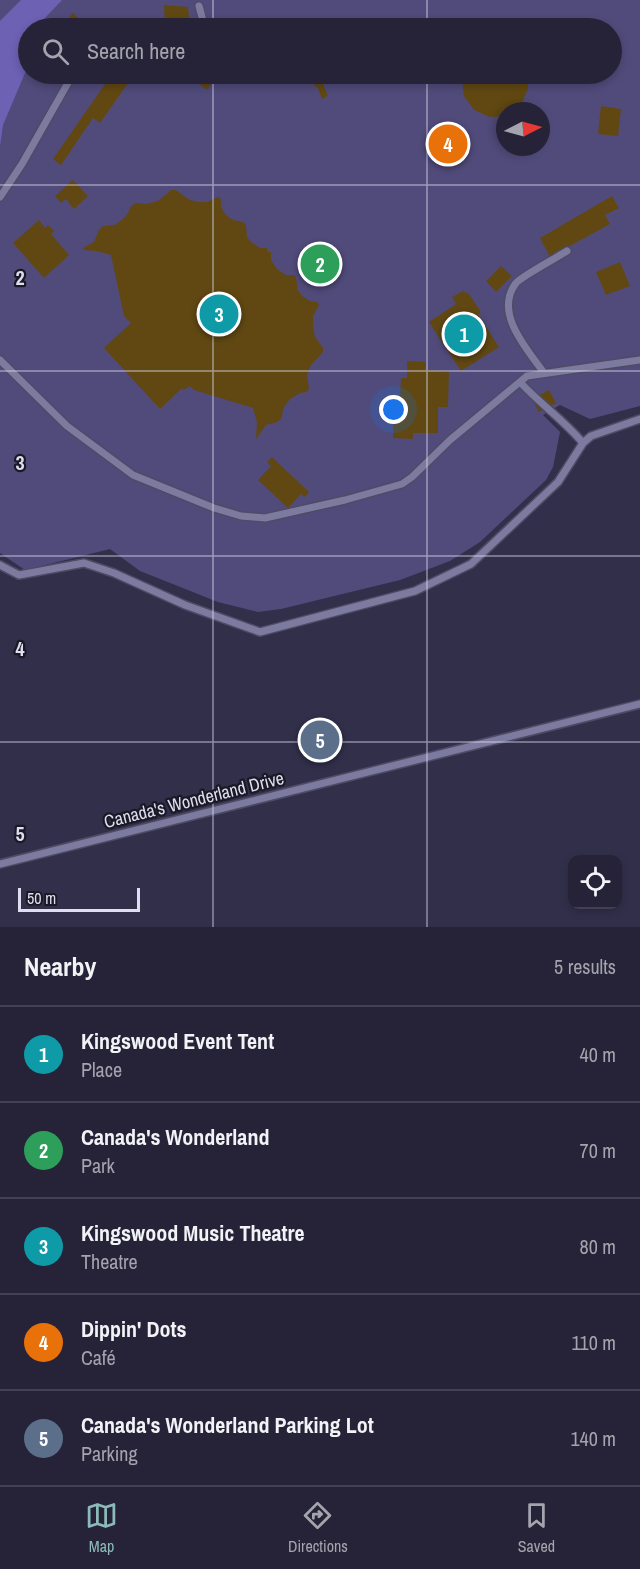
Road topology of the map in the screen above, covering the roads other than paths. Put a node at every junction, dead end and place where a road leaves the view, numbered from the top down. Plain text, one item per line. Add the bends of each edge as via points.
1 (199, 6) dead end
2 (202, 18) edge
3 (67, 84) edge
4 (0, 197) edge
5 (567, 251) dead end
6 (0, 360) edge
7 (640, 360) edge
8 (544, 373) junction
9 (520, 382) junction
10 (640, 420) edge
11 (583, 443) junction
12 (0, 565) edge
13 (640, 704) edge
14 (0, 864) edge

1 - 2 lane
3 - 4 lane
5 - 8 lane via 517,282 510,297 509,317 517,335
6 - 9 lane via 67,426 126,471 214,508 253,518 288,514 402,484
7 - 8 lane
8 - 9 lane via 527,376
9 - 11 lane
10 - 11 lane via 591,436
11 - 12 lane via 558,482 471,564 415,591 260,632 84,563 19,575
13 - 14 lane, Canada's Wonderland Drive

